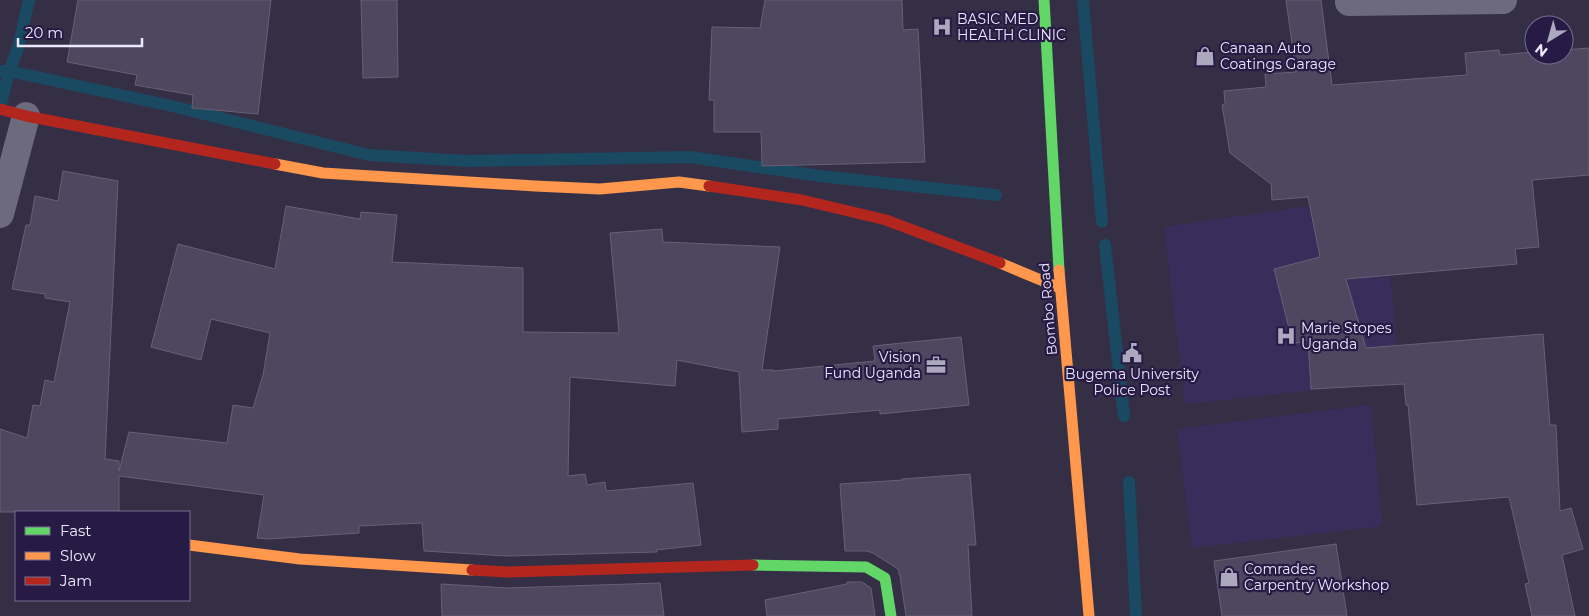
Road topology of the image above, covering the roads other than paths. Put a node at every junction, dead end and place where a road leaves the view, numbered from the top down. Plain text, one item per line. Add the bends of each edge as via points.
1 (1044, 0) edge
2 (1503, 0) edge
3 (1349, 2) dead end
4 (12, 112) edge
5 (0, 214) edge
6 (1060, 288) junction
7 (190, 545) edge
8 (891, 616) edge
9 (1089, 616) edge

1 - 6 street, Bombo Road
2 - 3 street
4 - 5 street
4 - 6 street via 323,173 600,188 679,182 802,200 886,220
6 - 9 street, Bombo Road
7 - 8 street via 300,559 508,572 777,564 866,567 885,578

